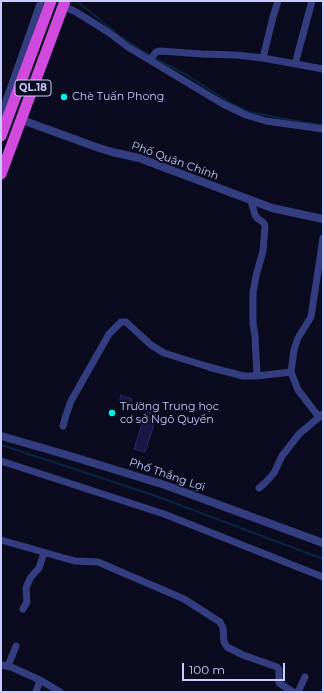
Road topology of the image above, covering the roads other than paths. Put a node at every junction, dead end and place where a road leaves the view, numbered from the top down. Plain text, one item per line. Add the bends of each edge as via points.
1 (278, 1) edge
2 (312, 1) edge
3 (42, 3) edge
4 (64, 4) edge
5 (151, 58) junction
6 (263, 58) junction
7 (294, 64) junction
8 (323, 70) edge
9 (5, 106) edge
10 (1, 115) edge
11 (22, 120) junction
12 (323, 129) edge
13 (1, 136) edge
14 (1, 174) edge
15 (250, 201) junction
16 (323, 219) edge
17 (323, 238) edge
18 (291, 372) junction
19 (257, 376) junction
20 (321, 415) edge
21 (63, 426) dead end
22 (1, 436) edge
23 (1, 461) edge
24 (259, 488) dead end
25 (1, 540) edge
26 (323, 542) edge
27 (44, 553) junction
28 (323, 577) edge
29 (23, 610) dead end
30 (16, 646) dead end
31 (4, 666) edge
32 (305, 677) dead end
33 (40, 680) junction
34 (36, 692) edge
35 (60, 692) edge
36 (293, 692) edge
37 (298, 692) edge

1 - 6 street
2 - 7 street
3 - 9 highway, QL.18
4 - 5 street via 128,48
4 - 11 highway, QL.18
5 - 6 street via 160,51 236,54
5 - 12 street via 223,104 246,115 266,121
6 - 7 street
7 - 8 street
9 - 10 street
9 - 13 highway, QL.18
11 - 14 highway, QL.18
11 - 15 street, Phố Quân Chính via 106,150 139,158
15 - 16 street, Phố Quân Chính
15 - 19 street via 255,215 265,227 263,251 253,293
17 - 18 street via 311,317 298,338
18 - 19 street
18 - 20 street via 298,390
19 - 21 street via 243,376 208,368 164,353 151,345 126,322 121,322 110,334 71,400
20 - 24 street via 299,434 282,456 274,473
22 - 26 street, Phố Thắng Lợi via 166,485
23 - 28 street via 164,514
25 - 27 street
27 - 29 street via 39,568 26,588 27,602
27 - 36 street via 75,561 101,563 184,599 220,622 227,647 277,667 279,683
30 - 31 street
31 - 33 street
32 - 37 street
33 - 34 street
33 - 35 street

